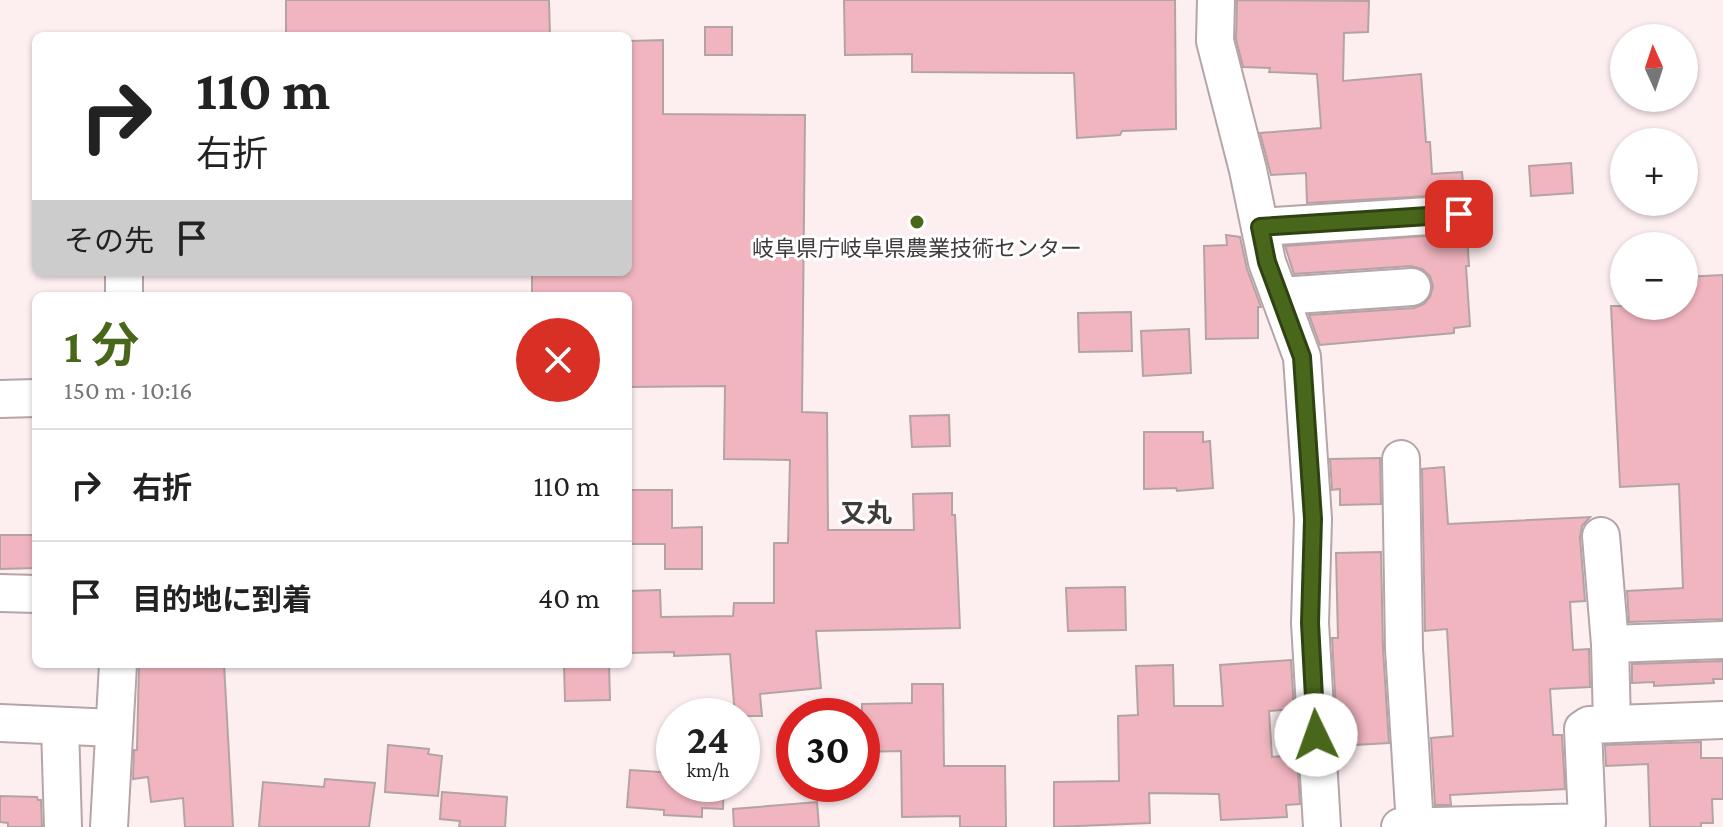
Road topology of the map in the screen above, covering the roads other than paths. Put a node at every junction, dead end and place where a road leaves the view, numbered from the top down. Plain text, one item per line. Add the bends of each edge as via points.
1 (1216, 0) edge
2 (1459, 214) dead end
3 (1260, 227) junction
4 (1412, 287) dead end
5 (1280, 296) junction
6 (32, 398) edge
7 (0, 399) edge
8 (1401, 459) dead end
9 (1601, 536) dead end
10 (0, 593) edge
11 (32, 594) edge
12 (1723, 640) edge
13 (1610, 644) junction
14 (118, 668) edge
15 (1723, 720) edge
16 (0, 723) edge
17 (1612, 724) junction
18 (60, 726) junction
19 (114, 728) junction
20 (1408, 826) edge
21 (63, 827) edge
22 (109, 827) edge
23 (1322, 827) edge

1 - 3 street via 1215,41
2 - 3 street
3 - 5 street
4 - 5 street
5 - 23 street via 1302,357 1313,519 1310,623
6 - 7 street
8 - 20 street
9 - 13 street
10 - 11 street
12 - 13 street
13 - 17 street
14 - 19 street
15 - 17 street
16 - 18 street
17 - 20 street via 1583,729 1587,822
18 - 19 street
18 - 21 street
19 - 22 street

